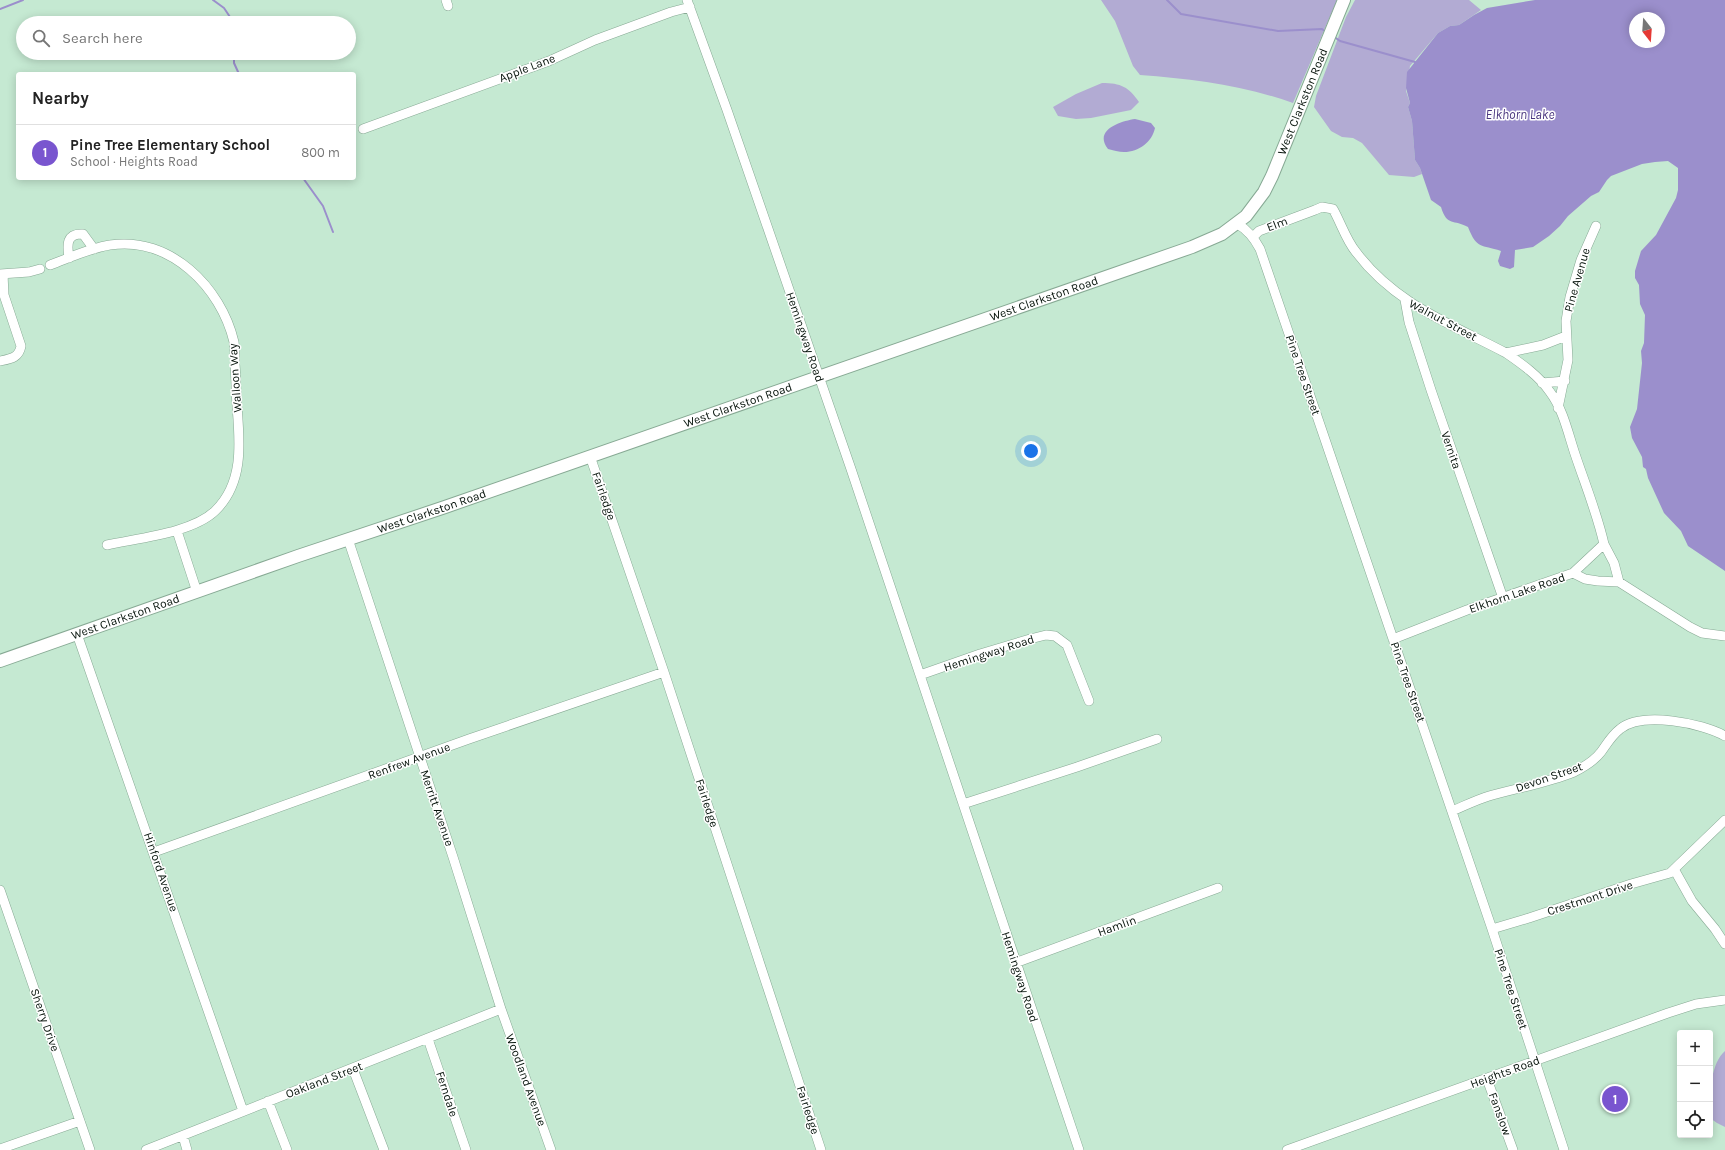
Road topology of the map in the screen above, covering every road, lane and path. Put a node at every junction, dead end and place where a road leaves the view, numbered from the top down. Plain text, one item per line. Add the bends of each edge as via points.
1 (1344, 0) edge
2 (688, 4) edge
3 (364, 129) dead end
4 (1303, 214) joint
5 (1236, 223) junction
6 (1596, 226) dead end
7 (1253, 237) junction
8 (94, 249) junction
9 (69, 258) junction
10 (50, 265) dead end
11 (40, 269) dead end
12 (2, 274) edge
13 (1405, 300) junction
14 (1566, 336) junction
15 (1506, 353) junction
16 (0, 361) edge
17 (819, 377) junction
18 (1565, 381) junction
19 (1542, 383) junction
20 (1558, 408) junction
21 (590, 456) junction
22 (177, 531) junction
23 (348, 540) junction
24 (1604, 544) junction
25 (107, 545) dead end
26 (1573, 573) junction
27 (1619, 582) junction
28 (197, 592) junction
29 (1503, 598) junction
30 (77, 634) junction
31 (1725, 636) edge
32 (1393, 639) junction
33 (0, 661) edge
34 (664, 672) junction
35 (920, 675) junction
36 (1089, 701) dead end
37 (1725, 736) edge
38 (1157, 739) dead end
39 (420, 758) junction
40 (963, 804) junction
41 (1452, 811) junction
42 (1725, 820) edge
43 (154, 852) junction
44 (1674, 869) junction
45 (1218, 888) dead end
46 (0, 890) edge
47 (1492, 929) junction
48 (1725, 944) edge
49 (1015, 963) junction
50 (1725, 1000) edge
51 (501, 1009) junction
52 (428, 1039) junction
53 (1535, 1061) junction
54 (353, 1069) junction
55 (1487, 1078) junction
56 (268, 1101) junction
57 (243, 1111) junction
58 (80, 1121) junction
59 (183, 1136) junction
60 (1312, 1141) junction
61 (0, 1149) edge
62 (90, 1150) edge
63 (146, 1150) edge
64 (187, 1150) edge
65 (287, 1150) edge
66 (384, 1150) edge
67 (466, 1150) edge
68 (551, 1150) edge
69 (821, 1150) edge
70 (1078, 1150) edge
71 (1287, 1150) edge
72 (1315, 1150) edge
73 (1513, 1150) edge
74 (1564, 1150) edge

1 - 5 main road, West Clarkston Road via 1272,176 1246,216
2 - 3 street, Apple Lane via 549,61
2 - 17 street, Hemingway Road
4 - 7 street, Elm via 1259,231
4 - 13 street, Walnut Street via 1322,207 1333,209 1355,252 1389,288
5 - 7 street, Pine Tree Street
5 - 17 main road, West Clarkston Road via 1222,234 1192,247
6 - 14 street, Pine Avenue via 1581,260 1570,297
7 - 32 street, Pine Tree Street via 1260,250
8 - 9 street, Walloon Way
8 - 9 street via 83,234 76,234 69,241
8 - 22 street, Walloon Way via 110,245 145,246 163,251 176,259 210,291 225,318 234,343 240,440 236,479 232,490 215,512 204,520
9 - 10 street, Walloon Way
11 - 12 street
12 - 16 street via 4,295 21,346 20,352 12,359
13 - 15 street, Walnut Street
13 - 29 street, Vernita via 1409,322 1428,382
14 - 15 street via 1544,345
14 - 18 street via 1568,360
15 - 19 street, Walnut Street
17 - 21 main road, West Clarkston Road
17 - 35 street, Hemingway Road
18 - 19 street
18 - 20 street
19 - 20 street, Walnut Street via 1549,390
20 - 24 street, Walnut Street
21 - 23 main road, West Clarkston Road
21 - 34 street, Fairledge
22 - 25 street, Walloon Way
22 - 28 street
23 - 28 main road, West Clarkston Road
23 - 39 street, Merritt Avenue
24 - 26 street
24 - 27 street, Walnut Street via 1614,563
26 - 27 street, Elkhorn Lake Road via 1592,580
26 - 29 street, Elkhorn Lake Road
27 - 31 street, Elkhorn Lake Road via 1690,627
28 - 30 main road, West Clarkston Road
29 - 32 street, Elkhorn Lake Road
30 - 33 main road, West Clarkston Road
30 - 43 street, Hinford Avenue
32 - 41 street, Pine Tree Street
34 - 39 street, Renfrew Avenue
34 - 69 street, Fairledge
35 - 36 street, Hemingway Road via 1030,639 1046,635 1055,636 1067,645
35 - 40 street, Hemingway Road
37 - 41 street, Devon Street via 1713,729 1665,720 1637,720 1619,729 1601,752 1573,772 1487,797
38 - 40 street via 1077,768
39 - 43 street, Renfrew Avenue
39 - 51 street, Merritt Avenue
40 - 49 street, Hemingway Road
41 - 47 street, Pine Tree Street
42 - 44 street, Crestmont Drive
43 - 57 street, Hinford Avenue
44 - 47 street, Crestmont Drive via 1670,873
44 - 48 street via 1692,901
45 - 49 street, Hamlin
46 - 58 street, Sherry Drive
47 - 53 street, Pine Tree Street
49 - 70 street, Hemingway Road
50 - 53 street, Heights Road via 1696,1004
51 - 52 street, Oakland Street
51 - 68 street, Woodland Avenue
52 - 54 street, Oakland Street
52 - 67 street, Ferndale
53 - 55 street, Heights Road
53 - 74 street, Pine Tree Street
54 - 56 street, Oakland Street
54 - 66 street
55 - 60 street, Heights Road
55 - 73 street, Fanslow
56 - 57 street, Oakland Street
56 - 65 street
57 - 59 street, Oakland Street
58 - 61 street
58 - 62 street, Sherry Drive
59 - 63 street, Oakland Street
59 - 64 street
60 - 71 street, Heights Road
60 - 72 street

